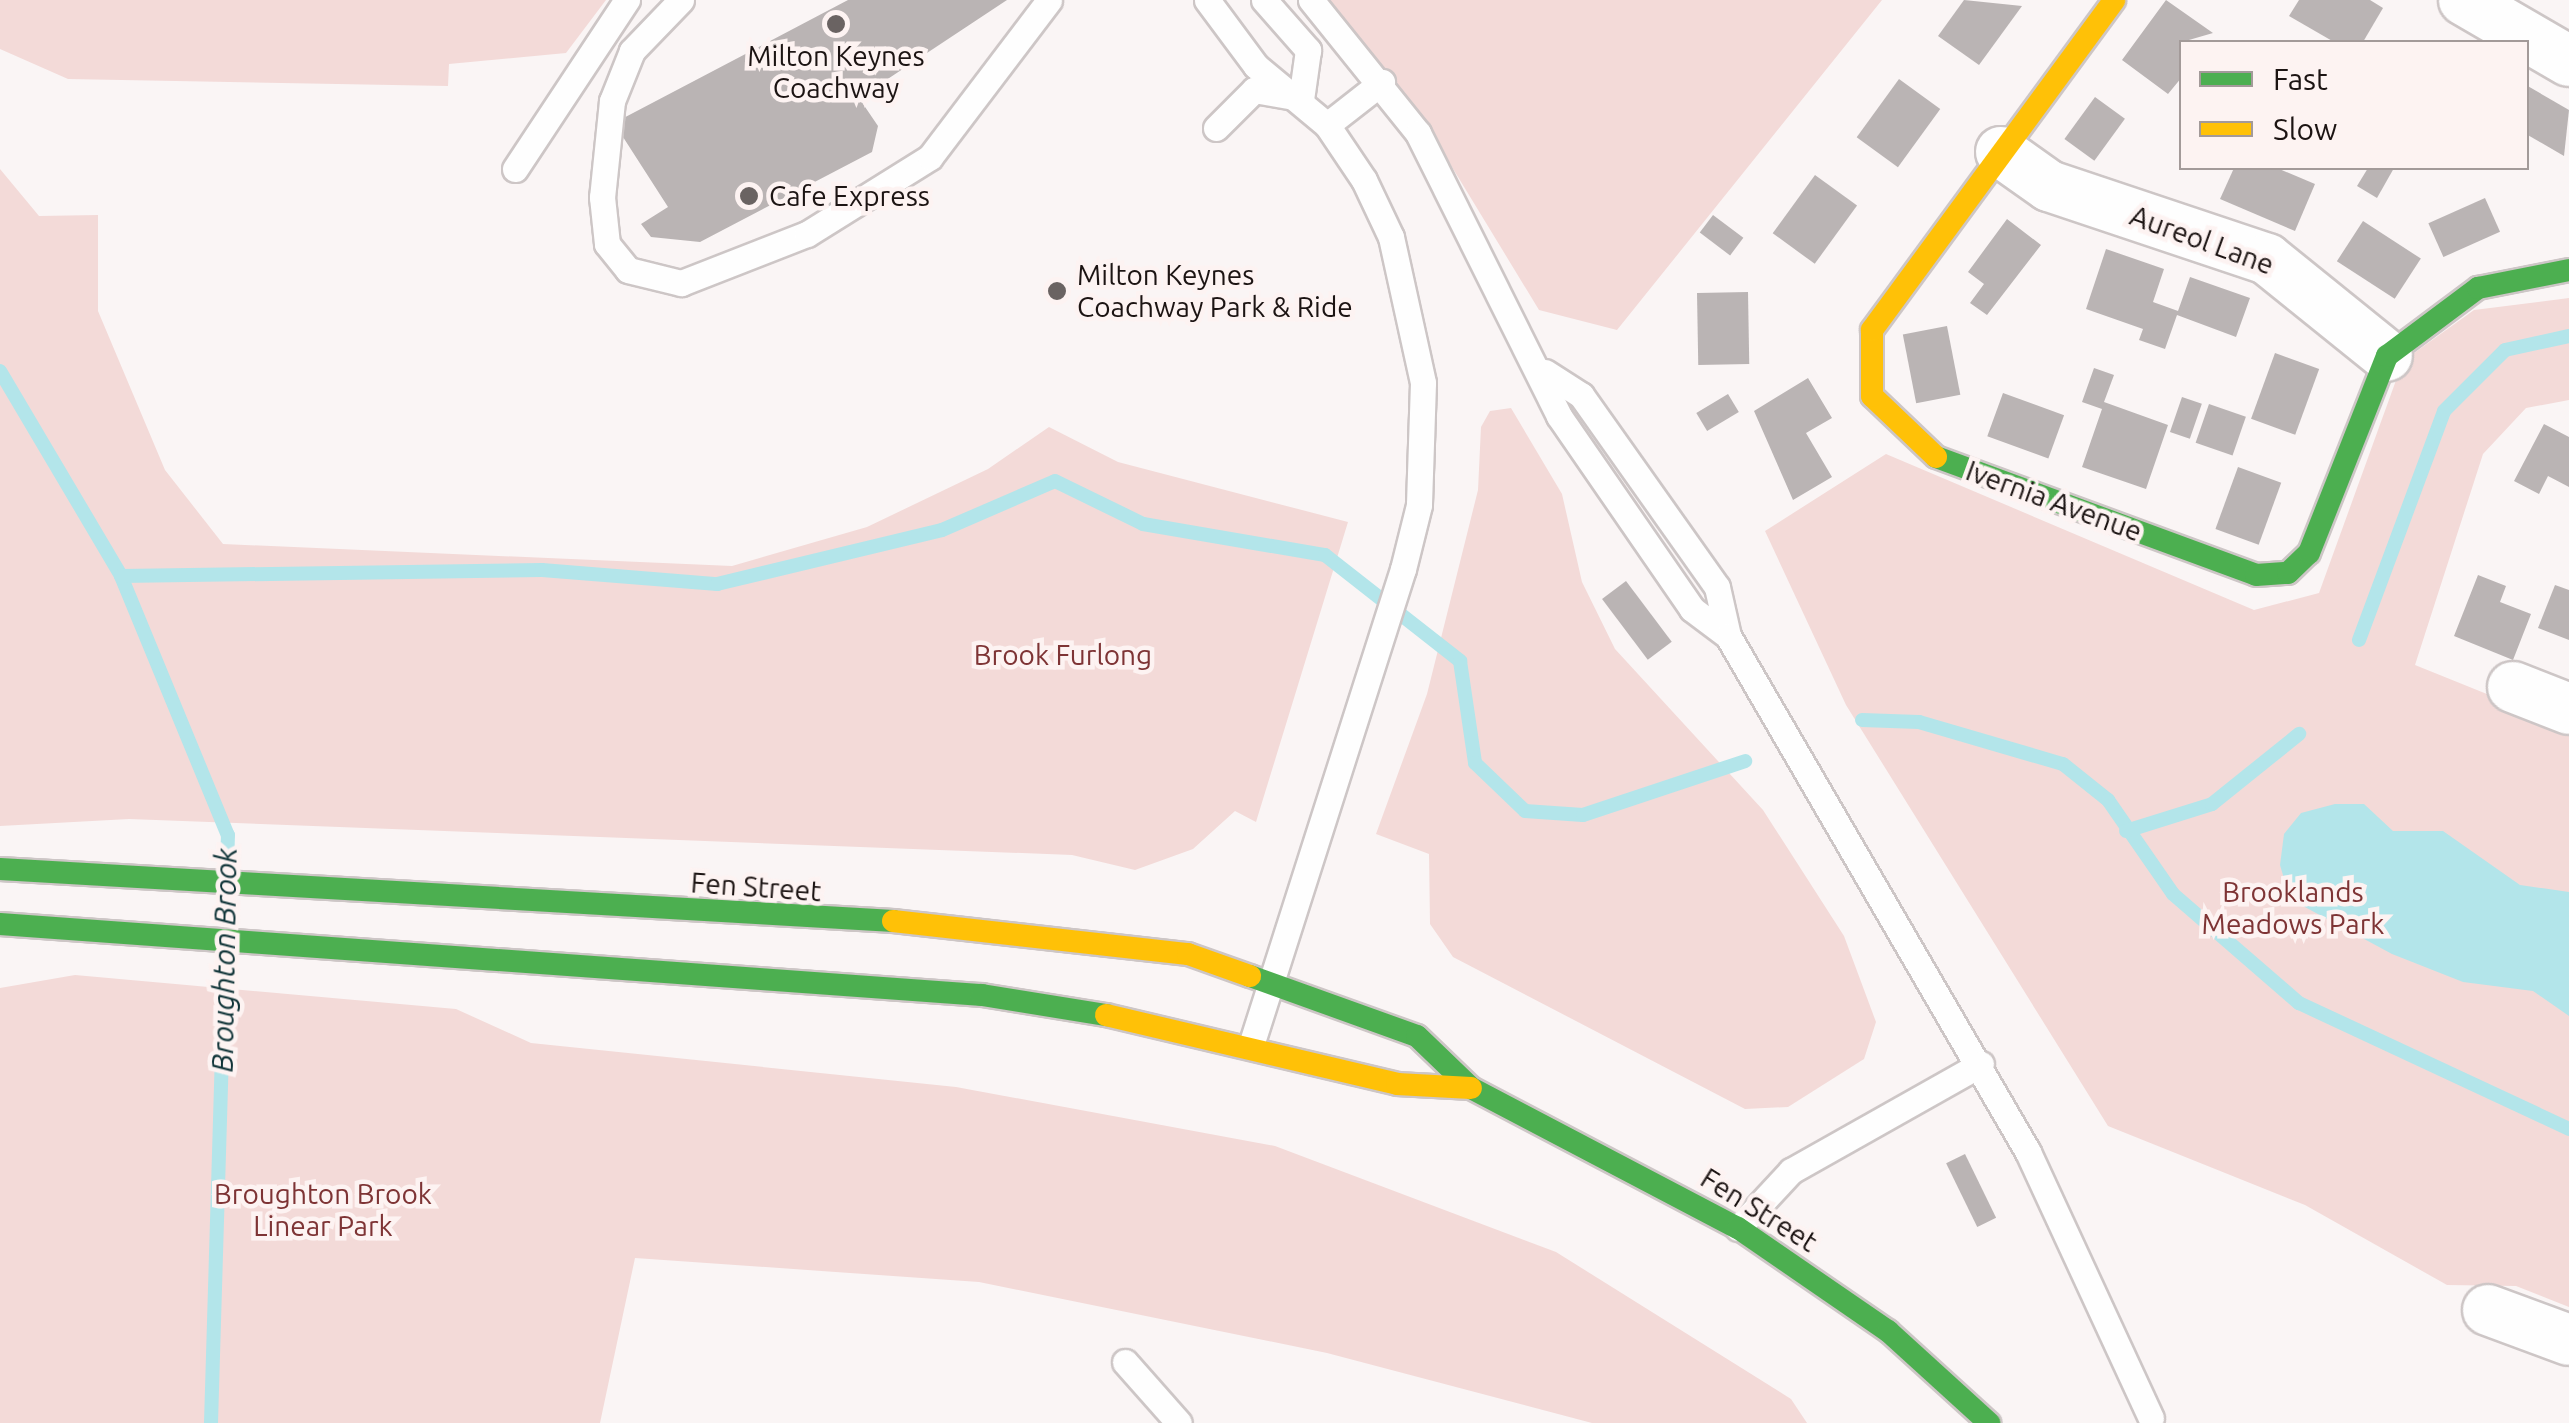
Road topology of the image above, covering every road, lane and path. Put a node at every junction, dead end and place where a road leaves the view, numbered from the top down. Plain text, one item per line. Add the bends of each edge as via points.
1 (627, 0) edge
2 (681, 0) edge
3 (1050, 0) edge
4 (1207, 0) edge
5 (1264, 0) edge
6 (1312, 0) edge
7 (2114, 0) edge
8 (2464, 0) edge
9 (2569, 61) edge
10 (1382, 82) junction
11 (1301, 100) junction
12 (1327, 126) junction
13 (1216, 128) dead end
14 (2001, 152) junction
15 (515, 169) dead end
16 (2569, 270) edge
17 (2386, 356) junction
18 (2513, 687) dead end
19 (2569, 708) edge
20 (0, 869) edge
21 (0, 924) edge
22 (1272, 978) junction
23 (1252, 1043) junction
24 (1981, 1064) junction
25 (1471, 1088) junction
26 (1738, 1228) junction
27 (2488, 1310) dead end
28 (2569, 1340) edge
29 (1125, 1362) dead end
30 (2151, 1418) dead end
31 (1179, 1423) edge
32 (1989, 1423) edge

1 - 15 lane
2 - 3 lane via 632,51 612,101 602,197 607,244 628,270 681,283 807,234 930,157
4 - 11 lane via 1256,66
5 - 11 lane via 1308,50
6 - 10 lane
7 - 14 street, Ivernia Avenue
8 - 9 street
10 - 12 lane
10 - 24 lane via 1418,133 1503,313 1545,372 1581,395 1717,587 1728,636
11 - 12 lane
11 - 13 lane via 1254,90
12 - 22 lane via 1391,237 1412,312 1423,384 1419,505
14 - 17 street, Aureol Lane via 2049,186 2267,259
14 - 17 street, Ivernia Avenue via 1872,330 1872,396 1920,452 2256,575 2288,573 2309,553
16 - 17 street via 2478,288
18 - 19 street
20 - 22 street, Fen Street via 1024,929 1188,954
21 - 23 street, Fen Street via 966,994
22 - 23 lane
22 - 25 street, Fen Street via 1417,1036
23 - 25 street, Fen Street via 1397,1084
24 - 26 lane via 1791,1171
24 - 30 lane
25 - 26 street, Fen Street
26 - 32 street, Fen Street via 1888,1332
27 - 28 street
29 - 31 lane

